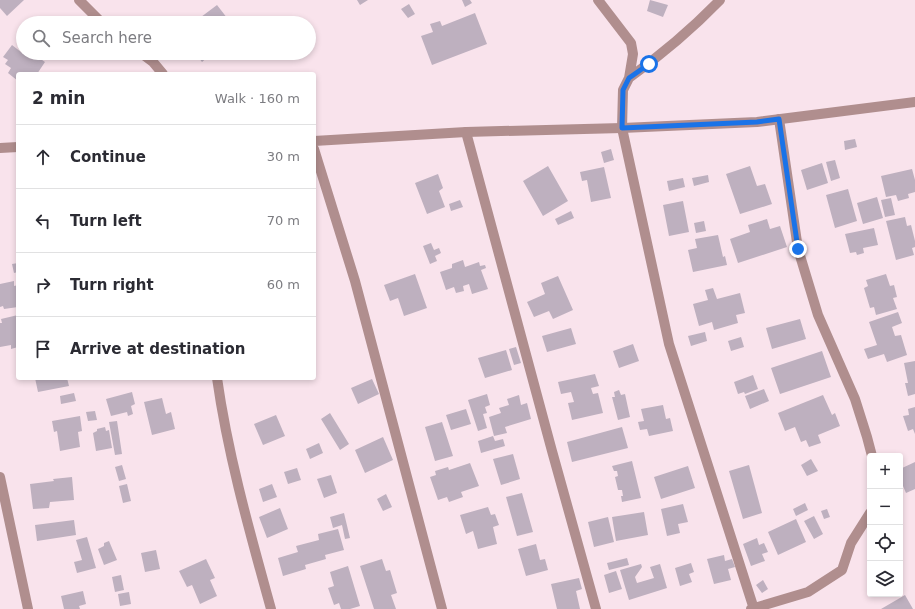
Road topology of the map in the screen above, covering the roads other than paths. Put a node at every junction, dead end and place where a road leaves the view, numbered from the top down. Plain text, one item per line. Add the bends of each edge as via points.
1 (79, 0) edge
2 (598, 0) edge
3 (720, 0) edge
4 (95, 16) edge
5 (150, 60) edge
6 (161, 72) edge
7 (629, 78) junction
8 (915, 102) edge
9 (779, 119) junction
10 (622, 128) junction
11 (466, 132) junction
12 (316, 141) edge
13 (16, 147) edge
14 (0, 148) edge
15 (316, 155) edge
16 (217, 380) edge
17 (871, 453) edge
18 (0, 477) edge
19 (867, 518) edge
20 (28, 609) edge
21 (271, 609) edge
22 (442, 609) edge
23 (596, 609) edge
24 (752, 609) edge

1 - 4 street
2 - 7 street via 631,43 634,54
3 - 7 street via 700,21
5 - 6 street
7 - 10 street via 623,90
8 - 9 street
9 - 10 street
9 - 17 street via 798,249 818,315 855,399
10 - 11 street
10 - 24 street via 669,344
11 - 12 street
11 - 23 street
13 - 14 street
15 - 22 street via 355,281
16 - 21 street via 224,422 253,546
18 - 20 street
19 - 24 street via 851,543 842,570 808,592

